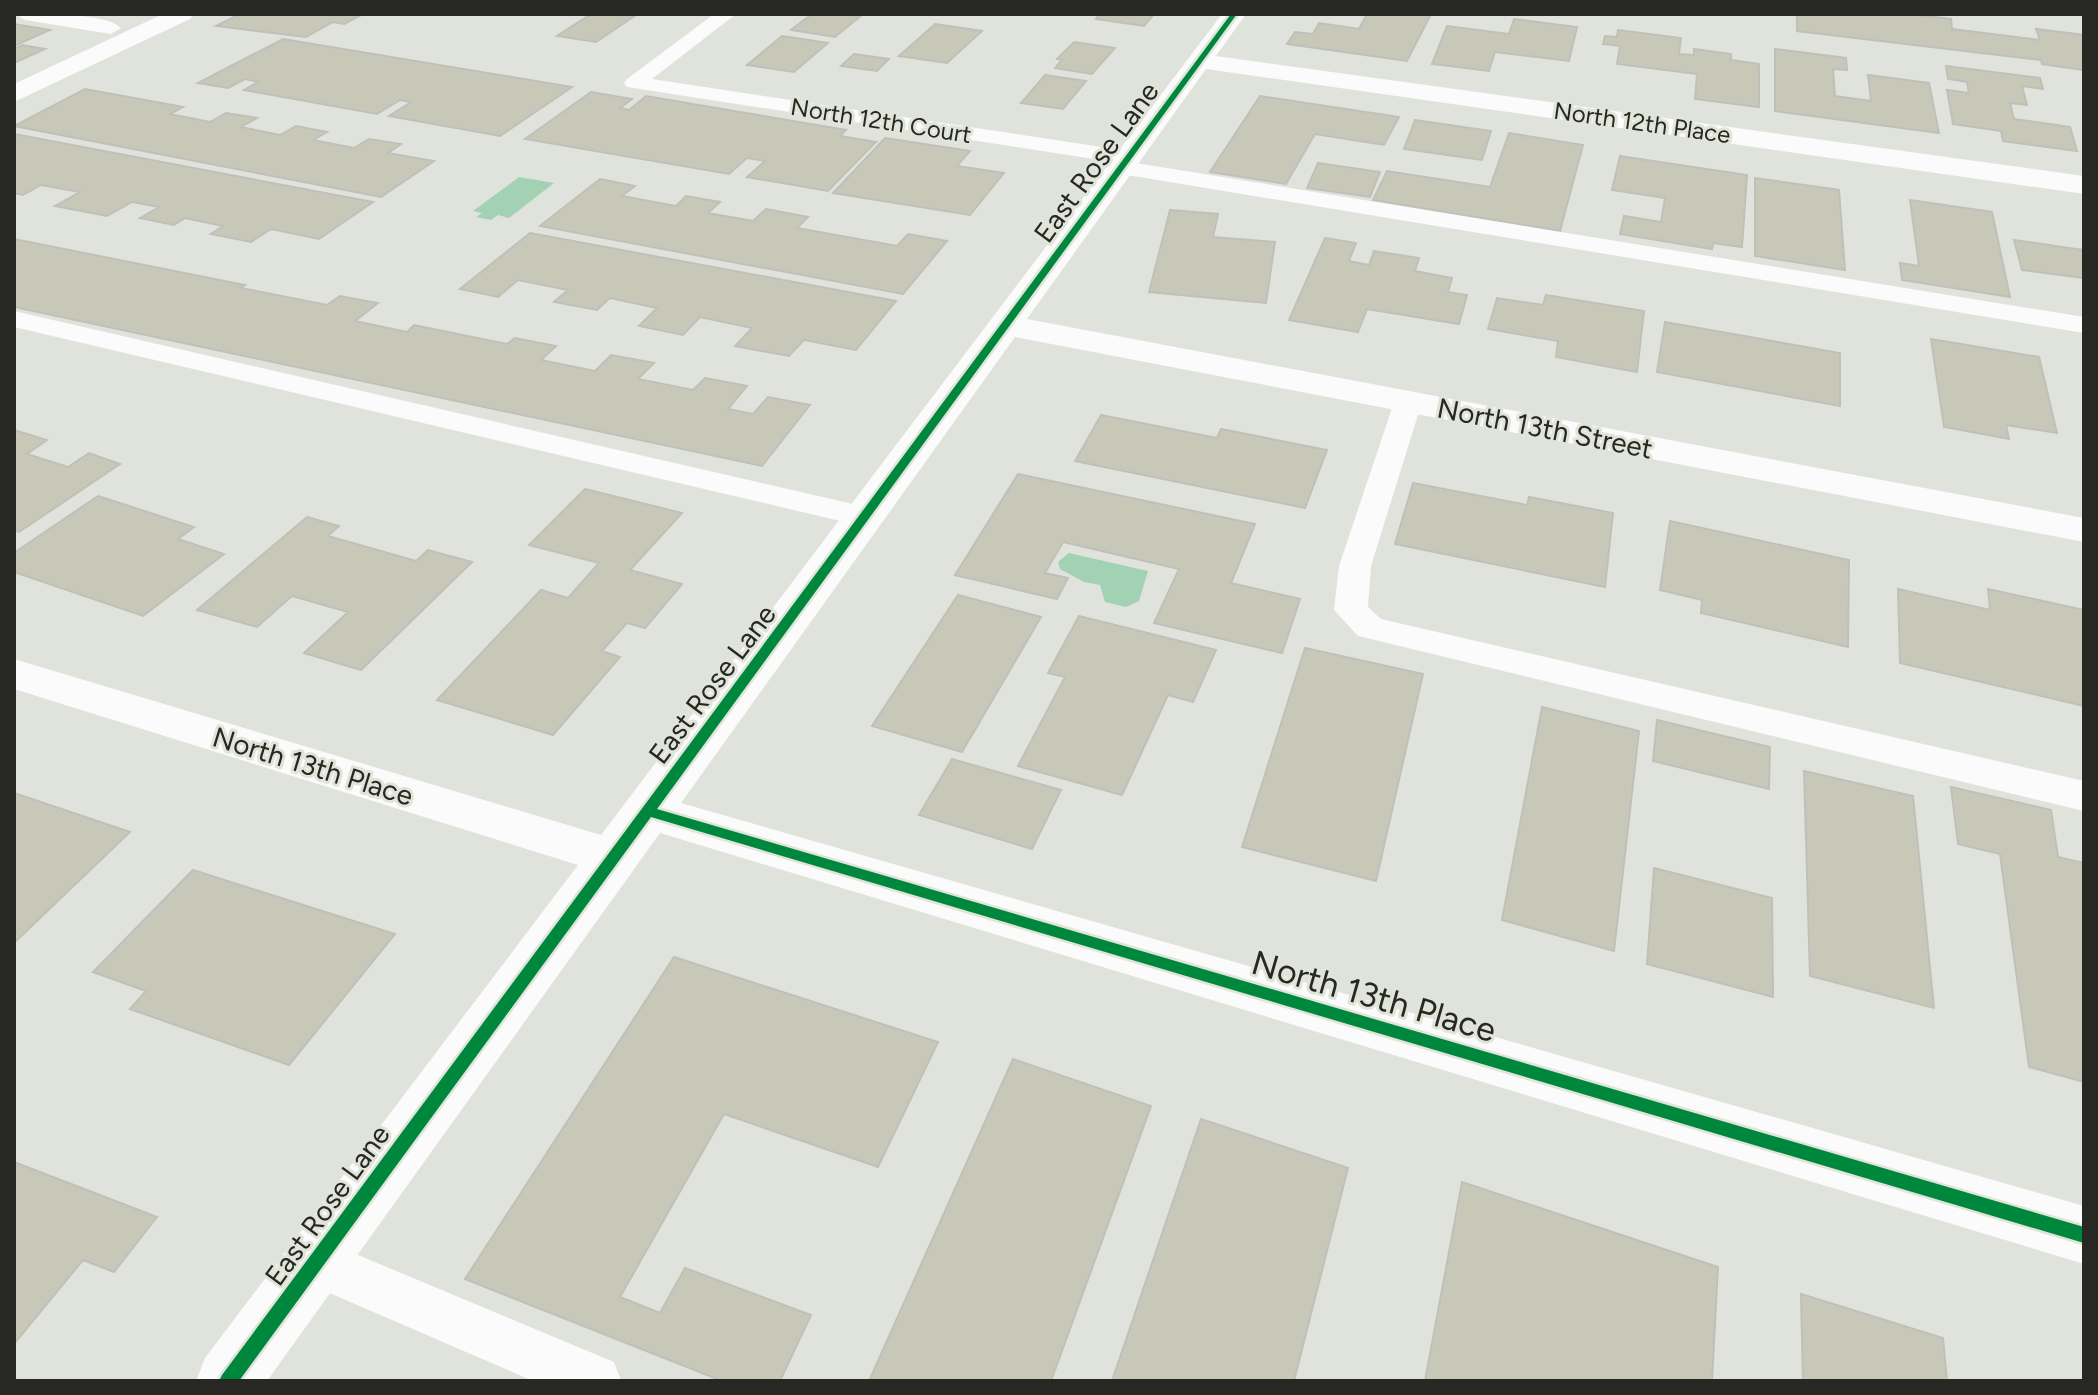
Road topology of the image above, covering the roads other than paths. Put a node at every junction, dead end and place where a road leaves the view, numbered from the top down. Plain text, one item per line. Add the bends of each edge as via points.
1 (25, 14) edge
2 (182, 14) edge
3 (726, 14) edge
4 (1234, 14) edge
5 (111, 28) dead end
6 (1199, 61) junction
7 (14, 94) edge
8 (1125, 163) junction
9 (2084, 185) edge
10 (14, 319) edge
11 (1006, 325) junction
12 (2084, 325) edge
13 (1408, 402) junction
14 (866, 517) junction
15 (2084, 530) edge
16 (14, 674) edge
17 (2084, 796) edge
18 (647, 811) junction
19 (612, 857) junction
20 (2084, 1235) edge
21 (315, 1262) junction
22 (228, 1381) edge
23 (595, 1381) edge

1 - 5 lane
2 - 7 street
3 - 8 lane, North 12th Court via 634,83
4 - 6 street, East Rose Lane
6 - 8 street, East Rose Lane
6 - 9 street, North 12th Place
8 - 11 street, East Rose Lane
8 - 12 lane, North 12th Court
10 - 14 lane
11 - 13 street, North 13th Street
11 - 14 street, East Rose Lane
13 - 15 street, North 13th Street
13 - 17 lane via 1355,566 1351,610 1370,628
14 - 18 street, East Rose Lane
16 - 19 street, North 13th Place
18 - 19 street, East Rose Lane
18 - 20 street, North 13th Place
19 - 21 street, East Rose Lane
21 - 22 street, East Rose Lane
21 - 23 lane

